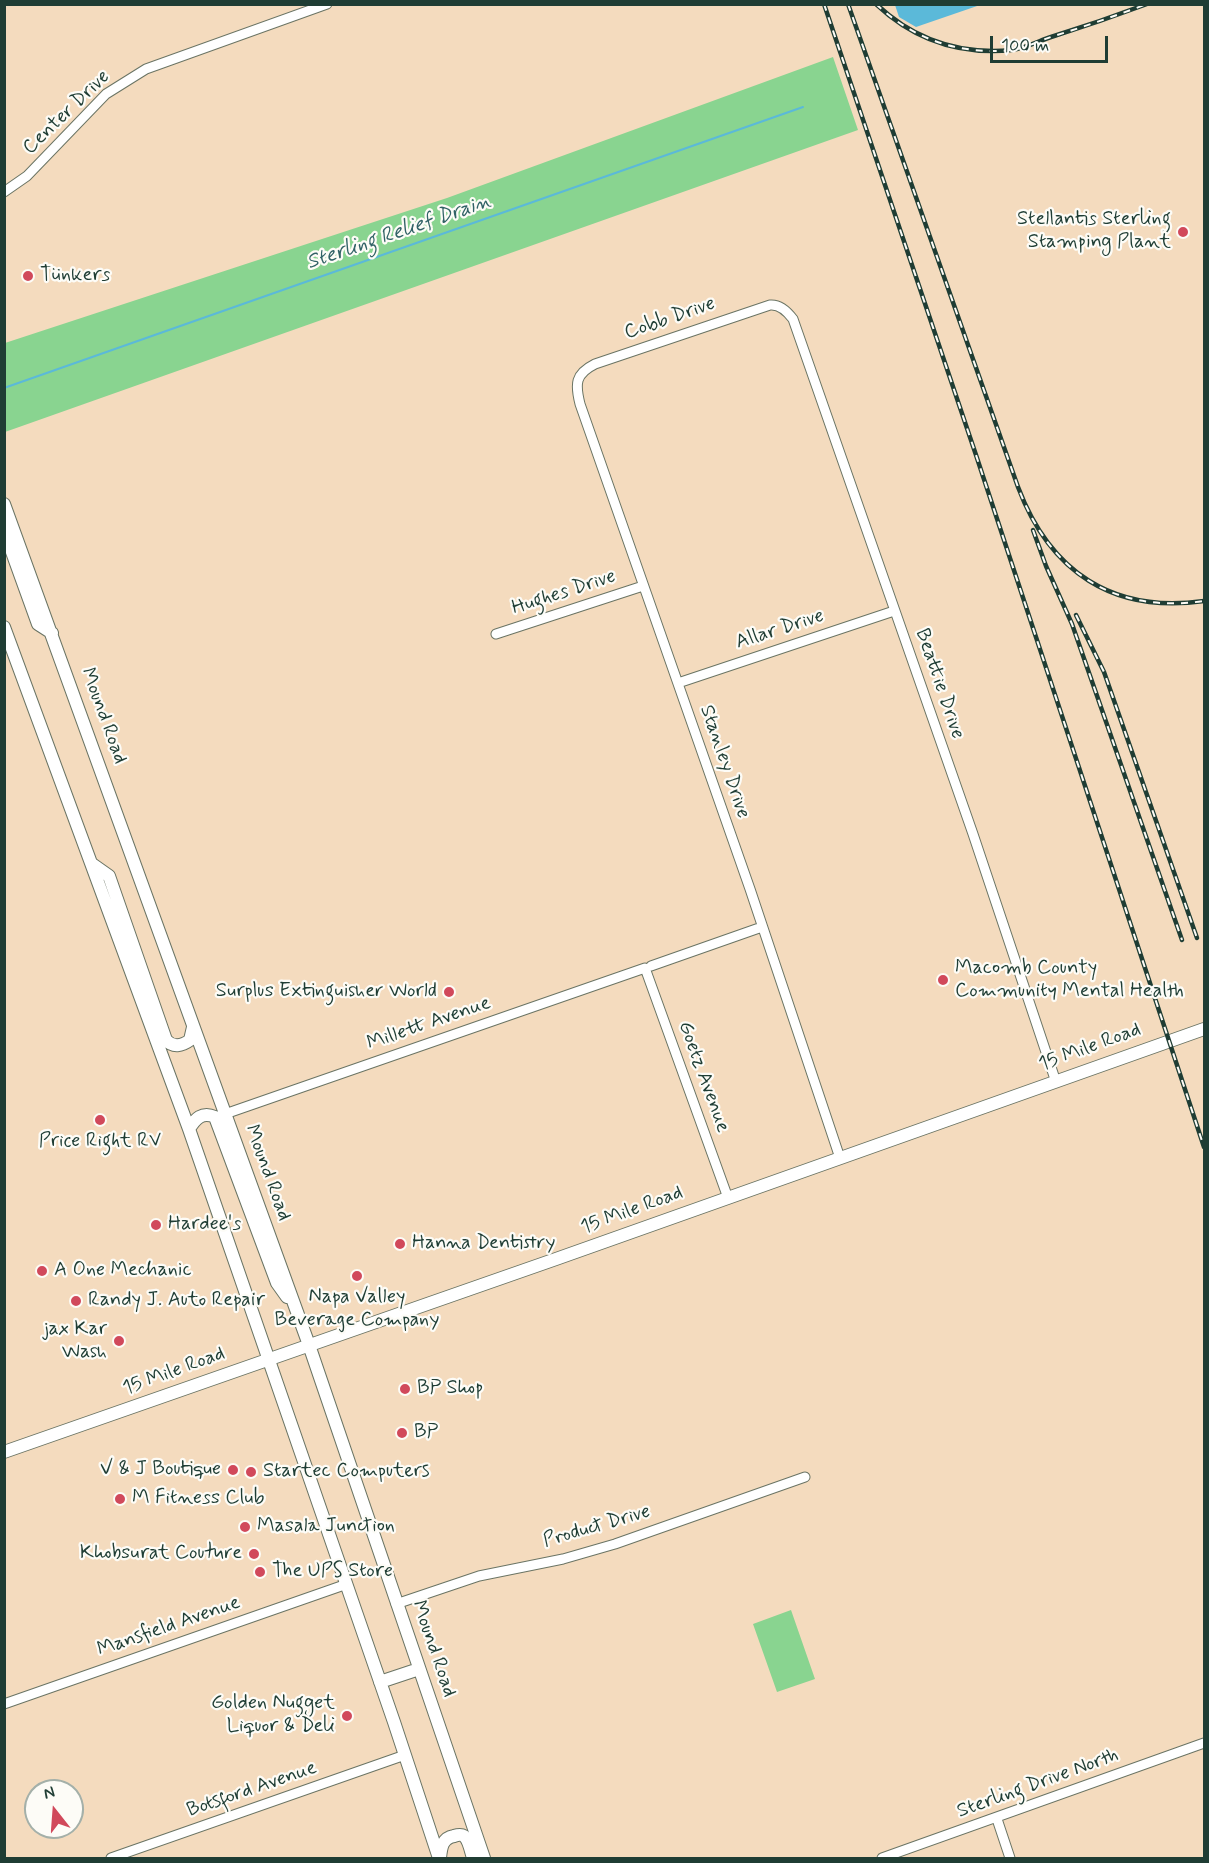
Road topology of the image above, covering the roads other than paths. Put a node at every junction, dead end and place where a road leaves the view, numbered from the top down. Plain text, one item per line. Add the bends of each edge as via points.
1 (327, 4) edge
2 (4, 192) edge
3 (778, 305) joint
4 (579, 377) joint
5 (4, 504) edge
6 (4, 530) edge
7 (643, 586) junction
8 (894, 610) junction
9 (4, 627) edge
10 (52, 633) junction
11 (496, 634) dead end
12 (678, 683) junction
13 (92, 864) junction
14 (762, 927) junction
15 (648, 967) junction
16 (193, 1026) junction
17 (1204, 1029) edge
18 (1056, 1082) junction
19 (225, 1114) junction
20 (189, 1129) junction
21 (840, 1158) junction
22 (728, 1198) junction
23 (295, 1308) junction
24 (309, 1345) junction
25 (268, 1359) junction
26 (6, 1448) edge
27 (805, 1477) dead end
28 (346, 1584) junction
29 (396, 1604) junction
30 (419, 1669) junction
31 (380, 1682) junction
32 (4, 1704) edge
33 (1204, 1743) edge
34 (405, 1755) junction
35 (997, 1819) junction
36 (111, 1858) edge
37 (439, 1858) edge
38 (473, 1858) edge
39 (484, 1858) edge
40 (882, 1858) edge
41 (1010, 1858) edge

1 - 2 street, Center Drive via 146,69 106,94 27,176
3 - 4 street, Cobb Drive via 764,306 595,364
3 - 8 street, Beattie Drive via 788,312 796,327
4 - 7 street, Stanley Drive via 580,404
5 - 10 main road, Mound Road
6 - 10 main road via 38,624
7 - 11 street, Hughes Drive
7 - 12 street, Stanley Drive
8 - 12 street, Allar Drive
8 - 18 street, Beattie Drive
9 - 13 main road
10 - 16 main road, Mound Road
12 - 14 street, Stanley Drive
13 - 16 main road via 108,876 166,1040 177,1046 186,1043
13 - 20 main road
14 - 15 street, Millett Avenue
14 - 21 street, Stanley Drive
15 - 19 street, Millett Avenue
15 - 22 street, Goetz Avenue
16 - 19 main road, Mound Road
17 - 18 main road, 15 Mile Road
18 - 21 main road, 15 Mile Road
19 - 23 main road, Mound Road
20 - 23 main road via 201,1116 215,1117 277,1283
20 - 25 main road
21 - 22 main road, 15 Mile Road
22 - 24 main road, 15 Mile Road
23 - 24 main road, Mound Road
24 - 25 main road, 15 Mile Road
24 - 29 main road, Mound Road
25 - 26 main road, 15 Mile Road
25 - 28 main road
27 - 29 street, Product Drive via 615,1544 479,1576
28 - 31 main road
28 - 32 street, Mansfield Avenue
29 - 30 main road, Mound Road
30 - 31 main road
30 - 39 main road, Mound Road
31 - 34 main road
33 - 35 street, Sterling Drive North
34 - 36 street, Botsford Avenue
34 - 37 main road
35 - 40 street, Sterling Drive North
35 - 41 street
37 - 38 main road via 444,1841 460,1835 468,1841

